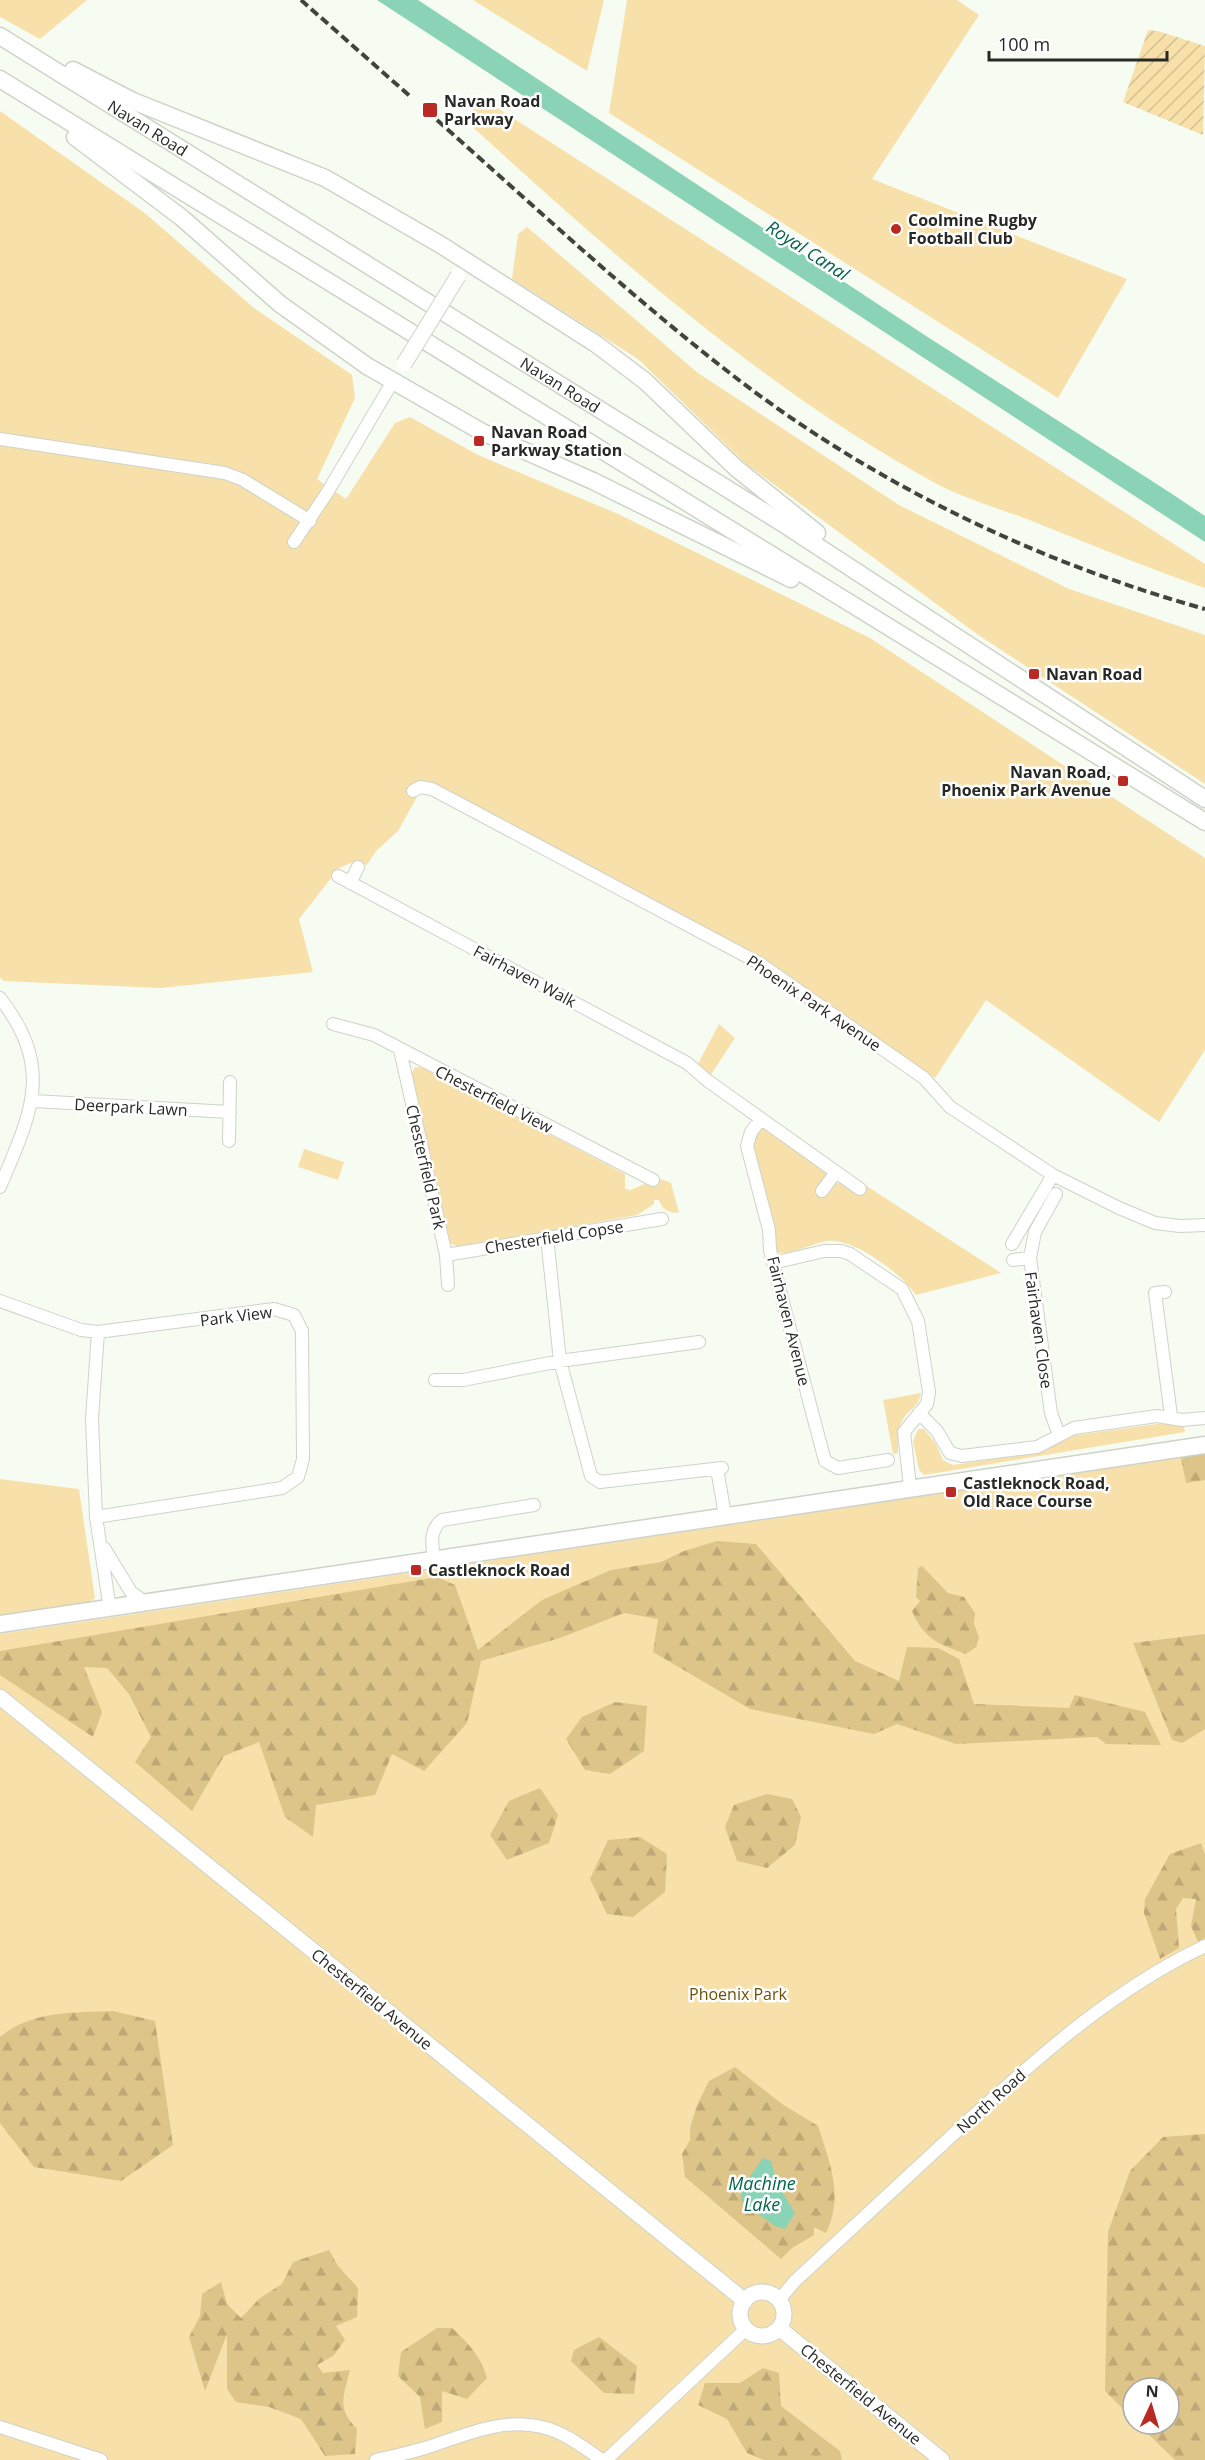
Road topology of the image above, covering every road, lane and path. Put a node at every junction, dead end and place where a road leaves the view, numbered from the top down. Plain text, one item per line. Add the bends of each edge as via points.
1 (0, 35) edge
2 (0, 79) edge
3 (0, 85) edge
4 (468, 262) junction
5 (393, 381) junction
6 (0, 439) edge
7 (310, 521) junction
8 (294, 542) dead end
9 (992, 658) junction
10 (943, 660) junction
11 (413, 791) dead end
12 (1205, 799) edge
13 (1205, 822) edge
14 (358, 867) dead end
15 (0, 998) edge
16 (333, 1024) dead end
17 (400, 1050) junction
18 (230, 1082) dead end
19 (33, 1101) junction
20 (230, 1112) junction
21 (761, 1119) junction
22 (230, 1142) dead end
23 (836, 1172) junction
24 (1053, 1175) junction
25 (653, 1180) dead end
26 (0, 1187) edge
27 (860, 1189) dead end
28 (822, 1191) dead end
29 (1056, 1194) dead end
30 (662, 1219) dead end
31 (1205, 1225) edge
32 (547, 1237) junction
33 (1012, 1244) dead end
34 (446, 1255) junction
35 (1030, 1258) junction
36 (1013, 1260) dead end
37 (773, 1263) junction
38 (448, 1285) dead end
39 (1164, 1292) dead end
40 (0, 1301) edge
41 (98, 1332) junction
42 (699, 1342) dead end
43 (560, 1361) junction
44 (435, 1380) dead end
45 (919, 1413) junction
46 (1171, 1416) junction
47 (1205, 1418) edge
48 (1059, 1435) junction
49 (1205, 1444) edge
50 (888, 1460) dead end
51 (910, 1487) junction
52 (534, 1505) dead end
53 (724, 1515) junction
54 (96, 1517) junction
55 (100, 1542) junction
56 (434, 1560) junction
57 (146, 1603) junction
58 (110, 1609) junction
59 (0, 1624) edge
60 (0, 1697) edge
61 (1205, 1946) edge
62 (779, 2300) junction
63 (745, 2301) junction
64 (779, 2328) junction
65 (746, 2329) junction
66 (0, 2427) edge
67 (101, 2460) edge
68 (376, 2460) edge
69 (604, 2460) edge
70 (942, 2460) edge

1 - 4 main road via 133,101 325,178
1 - 9 main road, Navan Road via 782,522
2 - 10 main road, Navan Road
3 - 5 main road via 132,178 280,304
4 - 5 street, bridge
4 - 9 main road via 596,344 645,381 736,468 799,520
5 - 7 street
5 - 10 main road via 482,432 714,539
6 - 7 street via 225,473
7 - 8 street
9 - 12 main road, Navan Road
10 - 13 main road, Navan Road
11 - 24 street, Phoenix Park Avenue via 420,787 432,789 759,963 924,1078 950,1107
14 - 21 street, Fairhaven Walk via 344,880 687,1062
15 - 19 street via 31,1053
16 - 17 street, Chesterfield View via 362,1029
17 - 25 street, Chesterfield View
17 - 34 street, Chesterfield Park
18 - 20 street
19 - 20 street, Deerpark Lawn
19 - 26 street
20 - 22 street
21 - 23 street
21 - 37 street, Fairhaven Avenue via 747,1146 769,1230
23 - 27 street
23 - 28 street
24 - 31 street, Phoenix Park Avenue via 1155,1223
24 - 33 street
29 - 35 street, Fairhaven Close via 1035,1232
30 - 32 street, Chesterfield Copse
32 - 34 street, Chesterfield Copse
32 - 43 street
34 - 38 street, Chesterfield Park
35 - 36 street
35 - 48 street, Fairhaven Close via 1051,1413
37 - 45 street via 841,1251 902,1289 918,1321 929,1392 927,1404
37 - 50 street, Fairhaven Avenue via 825,1461 838,1468
39 - 46 street via 1155,1293
40 - 41 street via 81,1330
41 - 54 street via 92,1419
41 - 54 street, Park View via 274,1310 294,1314 302,1331 303,1459 298,1478 282,1488
42 - 43 street
43 - 44 street via 491,1376
43 - 53 street via 584,1456 595,1480 719,1468
45 - 48 street via 955,1455 1037,1447
45 - 51 street via 904,1432
46 - 47 street via 1182,1420
46 - 48 street via 1074,1428
49 - 51 main road
51 - 53 main road
52 - 56 street via 442,1520 434,1526
53 - 56 main road
54 - 55 street
55 - 57 street via 131,1592
55 - 58 street
56 - 57 main road
57 - 58 main road
58 - 59 main road
60 - 63 street, Chesterfield Avenue
61 - 62 street, North Road via 1123,1991 1084,2019 795,2281
62 - 63 street via 762,2292
62 - 64 street via 784,2317
63 - 65 street via 740,2313
64 - 65 street via 761,2335
64 - 70 street, Chesterfield Avenue
65 - 69 street
66 - 67 street
68 - 69 street via 480,2429 512,2424 551,2430

